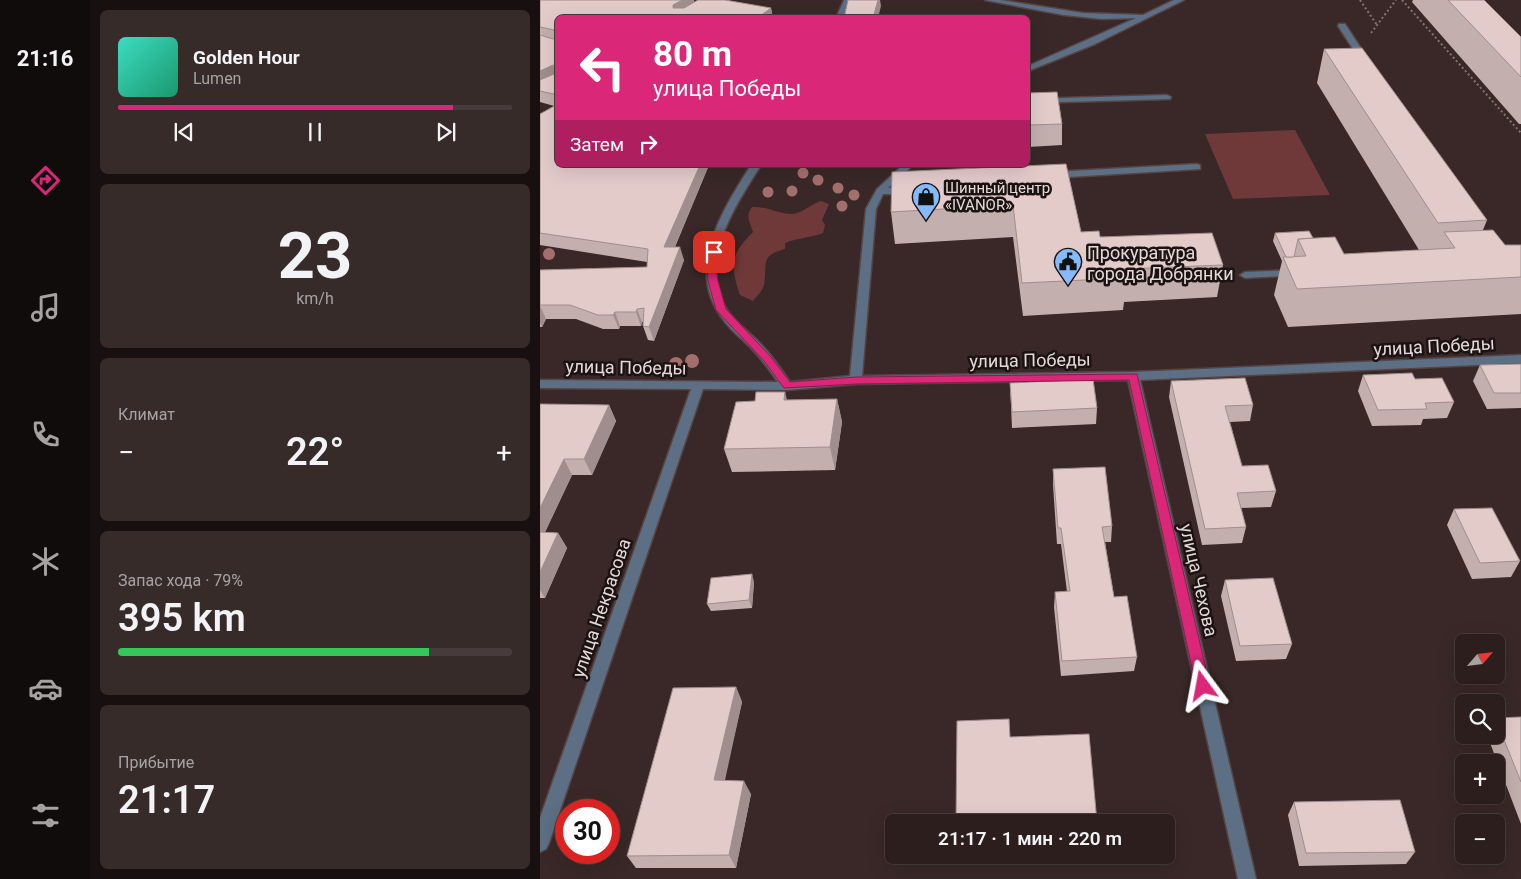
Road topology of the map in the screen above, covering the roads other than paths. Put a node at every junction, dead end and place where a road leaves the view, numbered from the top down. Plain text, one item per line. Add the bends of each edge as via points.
1 (848, 0) edge
2 (989, 0) edge
3 (1180, 0) edge
4 (840, 15) edge
5 (1148, 16) junction
6 (1342, 26) dead end
7 (1369, 67) edge
8 (1030, 68) edge
9 (1167, 97) dead end
10 (1030, 101) edge
11 (755, 167) edge
12 (906, 167) edge
13 (1197, 167) dead end
14 (1039, 175) edge
15 (880, 191) junction
16 (919, 191) edge
17 (1302, 272) edge
18 (1245, 276) dead end
19 (1521, 359) edge
20 (1133, 376) junction
21 (856, 380) junction
22 (540, 384) edge
23 (698, 386) junction
24 (787, 386) junction
25 (540, 843) edge
26 (1247, 879) edge

1 - 4 street
2 - 5 street via 1062,13
3 - 5 street
5 - 8 street
6 - 7 street
9 - 10 street
11 - 24 street via 724,218 711,268 721,310 767,359
12 - 15 street
13 - 14 street
15 - 16 street
15 - 21 street via 871,209
17 - 18 street
19 - 20 street, улица Победы
20 - 21 street, улица Победы
20 - 26 street, улица Чехова
21 - 24 street, улица Победы
22 - 23 street, улица Победы
23 - 24 street, улица Победы
23 - 25 street, улица Некрасова

